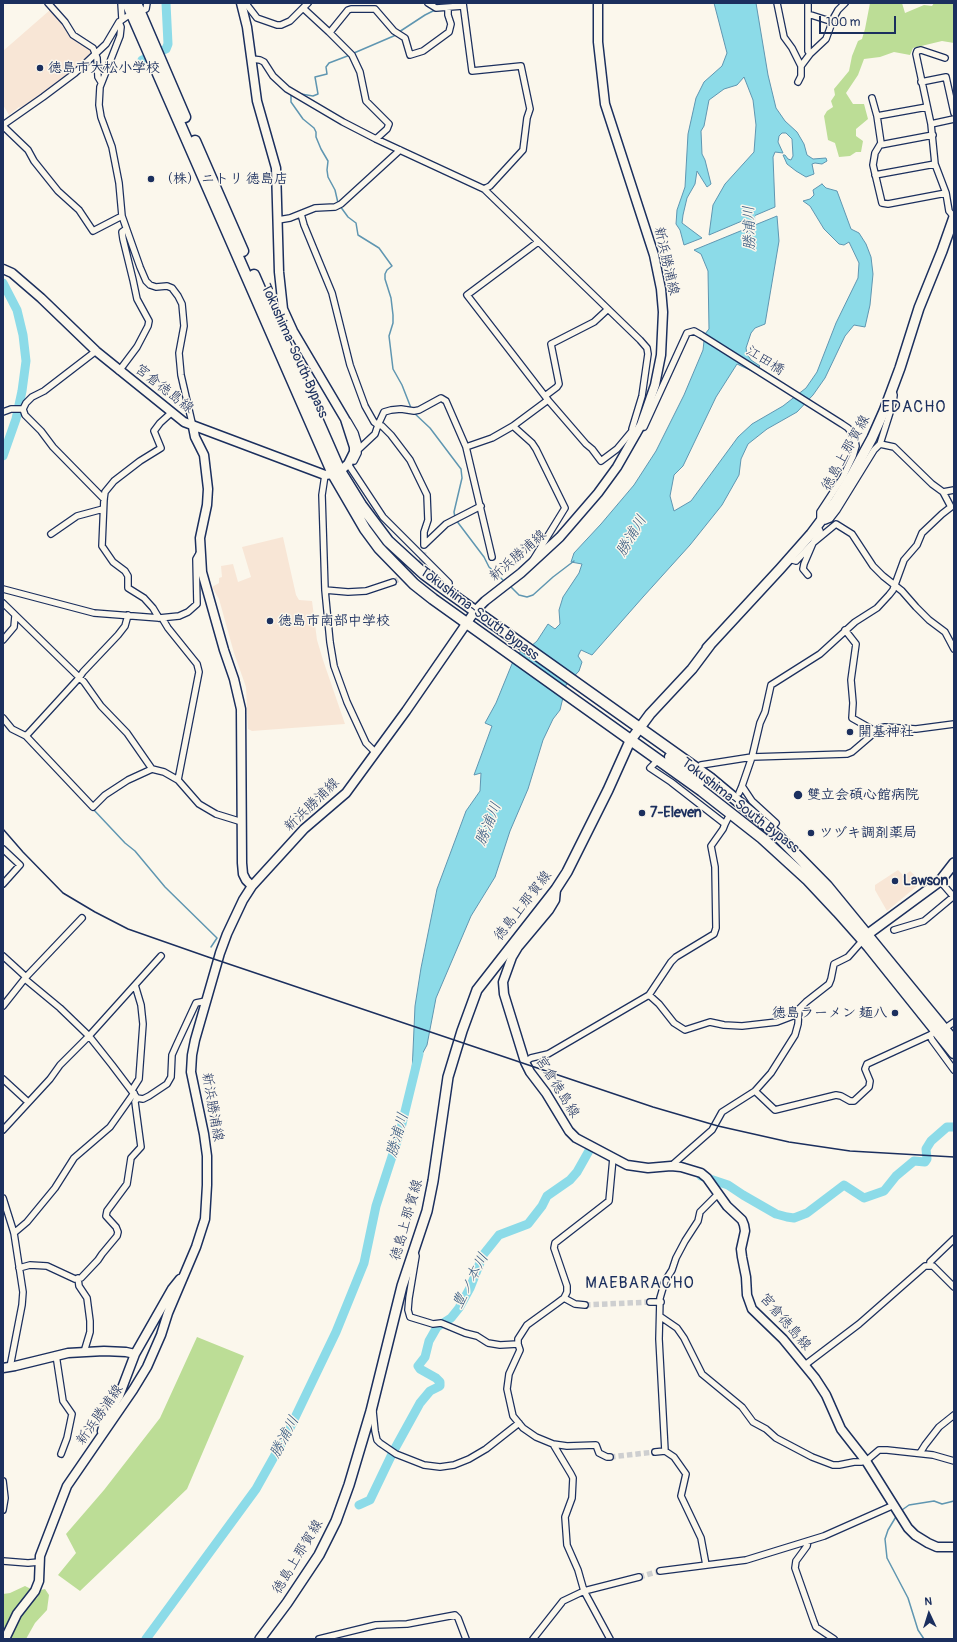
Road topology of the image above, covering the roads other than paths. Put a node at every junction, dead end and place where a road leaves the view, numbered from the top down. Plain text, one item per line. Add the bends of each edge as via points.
1 (48, 3) edge
2 (121, 3) edge
3 (127, 3) edge
4 (147, 3) edge
5 (308, 3) edge
6 (428, 3) edge
7 (598, 3) edge
8 (777, 3) edge
9 (808, 3) edge
10 (845, 3) edge
11 (241, 4) edge
12 (463, 5) edge
13 (303, 8) junction
14 (448, 8) junction
15 (136, 10) edge
16 (808, 14) junction
17 (121, 20) junction
18 (833, 22) junction
19 (329, 32) junction
20 (96, 54) junction
21 (810, 54) junction
22 (945, 58) dead end
23 (252, 59) junction
24 (801, 66) junction
25 (101, 82) junction
26 (798, 82) dead end
27 (921, 82) junction
28 (872, 98) dead end
29 (927, 107) junction
30 (954, 113) edge
31 (877, 116) junction
32 (954, 119) edge
33 (931, 124) junction
34 (3, 125) edge
35 (933, 135) junction
36 (376, 139) junction
37 (880, 144) junction
38 (400, 150) junction
39 (935, 164) junction
40 (875, 175) junction
41 (484, 189) junction
42 (946, 193) junction
43 (301, 214) junction
44 (122, 216) junction
45 (954, 217) edge
46 (278, 220) junction
47 (126, 229) junction
48 (538, 242) junction
49 (4, 268) edge
50 (608, 310) junction
51 (96, 351) junction
52 (119, 371) junction
53 (892, 390) junction
54 (546, 398) junction
55 (20, 409) junction
56 (3, 412) edge
57 (171, 413) junction
58 (345, 419) junction
59 (378, 425) junction
60 (513, 426) junction
61 (193, 427) junction
62 (634, 433) junction
63 (880, 444) junction
64 (466, 447) junction
65 (359, 449) junction
66 (336, 471) junction
67 (954, 490) edge
68 (943, 492) junction
69 (104, 499) junction
70 (481, 506) junction
71 (104, 509) junction
72 (953, 509) edge
73 (819, 523) junction
74 (51, 534) dead end
75 (813, 543) junction
76 (424, 545) junction
77 (200, 552) junction
78 (424, 552) tunnel mouth
79 (492, 557) dead end
80 (406, 559) junction
81 (789, 559) junction
82 (533, 562) junction
83 (808, 575) dead end
84 (393, 582) tunnel mouth
85 (895, 585) junction
86 (3, 589) edge
87 (325, 590) junction
88 (447, 592) junction
89 (3, 603) edge
90 (478, 613) junction
91 (15, 616) junction
92 (128, 616) junction
93 (161, 618) junction
94 (469, 626) junction
95 (845, 630) junction
96 (3, 640) edge
97 (954, 649) edge
98 (79, 678) junction
99 (3, 718) edge
100 (954, 724) edge
101 (875, 731) junction
102 (632, 732) junction
103 (26, 736) junction
104 (375, 752) junction
105 (752, 757) junction
106 (658, 760) junction
107 (701, 765) dead end
108 (152, 769) junction
109 (178, 780) junction
110 (742, 786) junction
111 (739, 793) dead end
112 (718, 803) junction
113 (728, 818) dead end
114 (242, 822) junction
115 (725, 824) junction
116 (770, 829) junction
117 (3, 848) edge
118 (954, 864) edge
119 (812, 878) junction
120 (940, 881) junction
121 (3, 884) edge
122 (252, 886) junction
123 (556, 889) junction
124 (954, 896) edge
125 (82, 918) dead end
126 (894, 930) dead end
127 (865, 937) junction
128 (3, 956) edge
129 (161, 956) dead end
130 (25, 978) junction
131 (135, 985) junction
132 (649, 995) junction
133 (206, 1001) junction
134 (3, 1006) edge
135 (798, 1014) junction
136 (945, 1029) edge
137 (89, 1036) junction
138 (954, 1041) edge
139 (954, 1053) edge
140 (525, 1062) junction
141 (954, 1070) edge
142 (3, 1079) edge
143 (133, 1091) junction
144 (755, 1091) junction
145 (137, 1098) junction
146 (28, 1102) junction
147 (3, 1130) edge
148 (613, 1158) junction
149 (671, 1166) junction
150 (718, 1194) junction
151 (3, 1198) edge
152 (14, 1233) junction
153 (954, 1239) edge
154 (414, 1251) junction
155 (930, 1265) junction
156 (19, 1268) junction
157 (185, 1274) junction
158 (78, 1278) junction
159 (954, 1287) edge
160 (564, 1298) junction
161 (650, 1302) tunnel mouth
162 (661, 1302) junction
163 (585, 1305) tunnel mouth
164 (661, 1317) junction
165 (518, 1344) junction
166 (84, 1352) junction
167 (135, 1354) junction
168 (56, 1355) junction
169 (805, 1365) junction
170 (7, 1368) edge
171 (373, 1402) junction
172 (954, 1416) edge
173 (519, 1423) junction
174 (101, 1436) junction
175 (553, 1444) junction
176 (665, 1451) junction
177 (655, 1452) tunnel mouth
178 (920, 1453) junction
179 (61, 1454) dead end
180 (610, 1457) dead end
181 (866, 1461) junction
182 (954, 1462) edge
183 (3, 1481) edge
184 (894, 1505) junction
185 (3, 1510) edge
186 (808, 1542) junction
187 (954, 1548) edge
188 (3, 1561) edge
189 (39, 1562) junction
190 (706, 1565) junction
191 (660, 1571) tunnel mouth
192 (639, 1577) tunnel mouth
193 (584, 1591) junction
194 (5, 1639) edge
195 (260, 1639) edge
196 (319, 1639) edge
197 (466, 1639) edge
198 (533, 1639) edge
199 (610, 1639) edge
200 (834, 1639) edge

1 - 20 street via 73,35 90,46
2 - 17 street
3 - 15 highway, Tokushima-South Bypass
4 - 15 street via 146,9
5 - 13 street
6 - 14 street via 436,8
7 - 62 main road, 新浜勝浦線 via 598,42 605,104 654,255 663,312 661,356 655,385 646,411
8 - 24 street via 784,38
9 - 16 street
10 - 18 street via 838,10
11 - 13 street via 247,5 257,18 277,25 290,21
11 - 23 main road
12 - 14 street
12 - 41 street via 472,71 521,66 530,109 523,150 494,182
13 - 19 street
14 - 19 street via 451,24 449,32 423,51 410,55 404,38 394,31 375,9 348,10
15 - 17 street
15 - 66 highway, Tokushima-South Bypass
16 - 18 street
16 - 21 street
17 - 20 street via 106,44
17 - 25 street via 120,36
18 - 21 street via 826,39
19 - 36 street via 352,55 360,72 366,101 389,124
20 - 25 street via 98,77
20 - 34 street via 43,97
21 - 24 street
22 - 27 street via 926,51 917,51
23 - 36 street via 264,62 273,76 287,89
23 - 46 main road via 257,101 276,168
24 - 26 street
25 - 44 street via 101,117 112,147
27 - 29 street
27 - 30 street via 946,77
28 - 31 street
29 - 31 street
29 - 33 street
31 - 37 street
32 - 33 street
33 - 35 street
34 - 44 street via 28,150 58,191 79,210 93,231
35 - 37 street
35 - 39 street
36 - 38 street
37 - 40 street via 873,159
38 - 41 street
38 - 43 street via 341,204 335,207 315,208
39 - 40 street
39 - 42 street
40 - 42 street via 882,203
41 - 48 street
42 - 45 street
43 - 46 street
43 - 59 street via 332,293 361,398
44 - 47 street
45 - 53 main road, 徳島上那賀線 via 919,308
46 - 58 main road via 279,272 285,315
47 - 52 street via 122,232 122,239 137,299 149,321 137,346
47 - 61 street via 146,281 156,287 172,288 182,304 184,326 179,352 181,376
48 - 50 street
48 - 54 street via 467,295
49 - 51 main road, 宮倉徳島線 via 41,298
50 - 54 street via 594,322 551,344 559,384
50 - 62 street via 647,348 647,369
51 - 52 main road, 宮倉徳島線
51 - 55 street
52 - 57 main road, 宮倉徳島線
53 - 63 street via 893,403
53 - 73 main road, 徳島上那賀線 via 862,458
54 - 60 street
54 - 62 street via 601,461
55 - 56 street
55 - 69 street
57 - 61 main road, 宮倉徳島線
57 - 69 street via 154,431 161,448 114,481 105,492
58 - 65 street via 350,423
58 - 66 main road via 354,452
59 - 64 street via 384,412 401,409 419,410 444,398
59 - 65 street via 375,434
59 - 76 street via 382,426 410,460 426,491 428,520 424,532
60 - 64 street via 492,438
60 - 82 street via 536,449 565,508
61 - 66 main road, 宮倉徳島線
61 - 77 main road via 204,455 208,489
62 - 73 street, 江田橋 via 641,432 687,333 694,331 848,428 856,441 853,456 820,512
62 - 82 main road, 新浜勝浦線 via 617,467 598,493 560,537
63 - 68 street via 894,447
63 - 73 street via 837,510 830,519
64 - 70 street
65 - 66 street via 358,453
66 - 80 highway, Tokushima-South Bypass via 374,524
66 - 87 street via 322,495
66 - 88 street via 371,501 383,517 449,583
66 - 94 highway, Tokushima-South Bypass via 365,529 379,548 414,584
67 - 68 street
68 - 72 street
69 - 71 street
70 - 76 street via 446,524
70 - 79 street
71 - 74 street via 77,516
71 - 93 street via 102,546 113,562 125,570 128,588 144,598
72 - 85 street via 942,514 922,533 917,545 904,560
73 - 75 street via 820,531
73 - 81 main road, 徳島上那賀線
75 - 81 street via 796,561
75 - 83 street via 803,569
75 - 85 street via 836,524 852,534 873,566
76 - 78 street
77 - 93 street via 196,558 197,604 179,616
77 - 114 main road via 202,572 241,709
80 - 88 highway, Tokushima-South Bypass
80 - 94 highway via 419,578 463,614
81 - 102 main road, 徳島上那賀線 via 656,700
82 - 90 main road, 新浜勝浦線 via 485,601
84 - 87 street via 366,591
85 - 95 street via 877,608
85 - 97 street via 919,611 945,632
86 - 92 street via 94,613
87 - 104 street via 330,642 338,680 366,743
88 - 90 highway, Tokushima-South Bypass
89 - 91 street
90 - 94 main road, 新浜勝浦線
90 - 102 highway, Tokushima-South Bypass
91 - 96 street via 14,628
91 - 98 street
92 - 93 street
92 - 98 street via 126,626
93 - 109 street via 197,664 199,672
94 - 102 highway, Tokushima-South Bypass
94 - 104 main road, 新浜勝浦線
95 - 101 street via 856,644 851,680 852,718
95 - 105 street via 820,654 771,685
98 - 103 street
98 - 108 street via 127,733
99 - 103 street via 12,729
100 - 101 street via 916,729 886,726
101 - 105 street via 847,754
102 - 106 highway, Tokushima-South Bypass
102 - 112 highway via 680,765
102 - 116 highway, Tokushima-South Bypass via 710,778
102 - 123 main road, 徳島上那賀線 via 574,861
103 - 108 street via 93,807 104,795
104 - 122 main road, 新浜勝浦線 via 346,793 304,829
105 - 107 street
105 - 110 street
106 - 112 highway, Tokushima-South Bypass
106 - 115 street via 650,768
108 - 109 street
109 - 114 street via 199,804 216,814
110 - 111 street
110 - 116 street via 752,801 776,824
112 - 119 highway, Tokushima-South Bypass
113 - 115 street
114 - 122 main road via 243,874
115 - 132 street via 711,846 715,867 714,934 676,957
116 - 119 highway, Tokushima-South Bypass
117 - 121 street via 20,865
118 - 120 main road
119 - 127 highway, Tokushima-South Bypass
120 - 124 street
120 - 127 main road
122 - 133 main road, 新浜勝浦線 via 227,934
123 - 140 main road, 宮倉徳島線 via 555,900 518,947 503,982 504,994
123 - 154 main road, 徳島上那賀線 via 477,990 448,1077 430,1196
124 - 126 street via 924,921
125 - 130 street
127 - 135 street via 848,957 834,964 829,984 806,1002
127 - 136 highway, Tokushima-South Bypass
128 - 130 street
129 - 131 street
130 - 134 street
130 - 137 street
131 - 137 street
131 - 143 street via 143,1024 139,1079
132 - 135 street via 674,1023 685,1030 710,1022 742,1026 777,1022
132 - 140 street via 548,1054
133 - 145 street via 196,1004 176,1046 172,1055 171,1077 167,1084 149,1096
133 - 157 main road, 新浜勝浦線 via 194,1040 191,1072 207,1156 205,1219
135 - 144 street via 795,1035 771,1073
136 - 138 highway, Tokushima-South Bypass
136 - 139 highway, Tokushima-South Bypass
136 - 141 street
136 - 144 street via 867,1064 865,1069 870,1082 869,1087 854,1101 836,1095 775,1110
137 - 143 street
137 - 146 street
140 - 148 main road, 宮倉徳島線 via 569,1131 576,1138
142 - 146 street
143 - 145 street
143 - 152 street via 110,1127 74,1158 55,1188 27,1222
144 - 149 street via 722,1112 712,1130
145 - 158 street via 135,1102 141,1147 131,1158 127,1184 106,1216 116,1227 117,1236 98,1260 81,1278
146 - 147 street
148 - 149 main road, 宮倉徳島線 via 634,1167
148 - 160 street via 608,1201 554,1243 567,1286
149 - 150 main road, 宮倉徳島線 via 701,1173
150 - 162 street via 700,1212 698,1221 665,1281
150 - 169 main road, 宮倉徳島線 via 744,1225 741,1249 749,1302 761,1319 783,1339
151 - 152 street
152 - 156 street
153 - 155 street via 930,1262
154 - 165 street via 416,1256 409,1298 410,1317 433,1324 441,1323 477,1336 488,1343
154 - 171 main road, 徳島上那賀線 via 402,1286
155 - 159 street
155 - 169 street via 925,1266 859,1324
156 - 158 street via 30,1265 47,1266 75,1279
156 - 170 street via 22,1305
157 - 167 main road via 172,1289
157 - 174 main road, 新浜勝浦線 via 147,1367
158 - 166 street via 79,1286 86,1298 90,1321 90,1332
160 - 163 street via 575,1304
160 - 165 street via 527,1326 518,1339
161 - 162 street
162 - 164 street
164 - 176 street via 659,1339
164 - 181 street via 677,1328 702,1374 742,1408 753,1422 776,1438 833,1465
165 - 173 street via 520,1350 509,1374 507,1389 513,1416
166 - 167 main road
166 - 168 main road
167 - 174 main road via 119,1396 107,1414
168 - 170 main road
168 - 179 street via 62,1401 72,1414
169 - 181 main road, 宮倉徳島線 via 821,1386 841,1429
171 - 173 street via 377,1440 388,1450 424,1465 440,1467 469,1460
171 - 195 main road, 徳島上那賀線 via 349,1485 331,1532 309,1571
172 - 178 street via 939,1427
173 - 175 street via 536,1437
174 - 189 main road, 新浜勝浦線 via 67,1486
175 - 180 street via 596,1445 599,1453
175 - 193 street via 573,1478 572,1498 565,1517 566,1541
176 - 177 street
176 - 190 street via 674,1456 686,1474 681,1496 701,1538
178 - 181 street via 879,1450
178 - 182 street
181 - 184 main road, 宮倉徳島線
183 - 185 street
184 - 186 street
184 - 187 main road, 宮倉徳島線 via 915,1535 936,1546
186 - 190 street via 746,1560
186 - 200 street via 795,1568 816,1627
188 - 189 street
189 - 194 main road, 新浜勝浦線 via 39,1581 35,1591 17,1614
190 - 191 street
192 - 193 street
193 - 198 street via 563,1601
193 - 199 street
196 - 197 street via 376,1625 407,1624 455,1615

